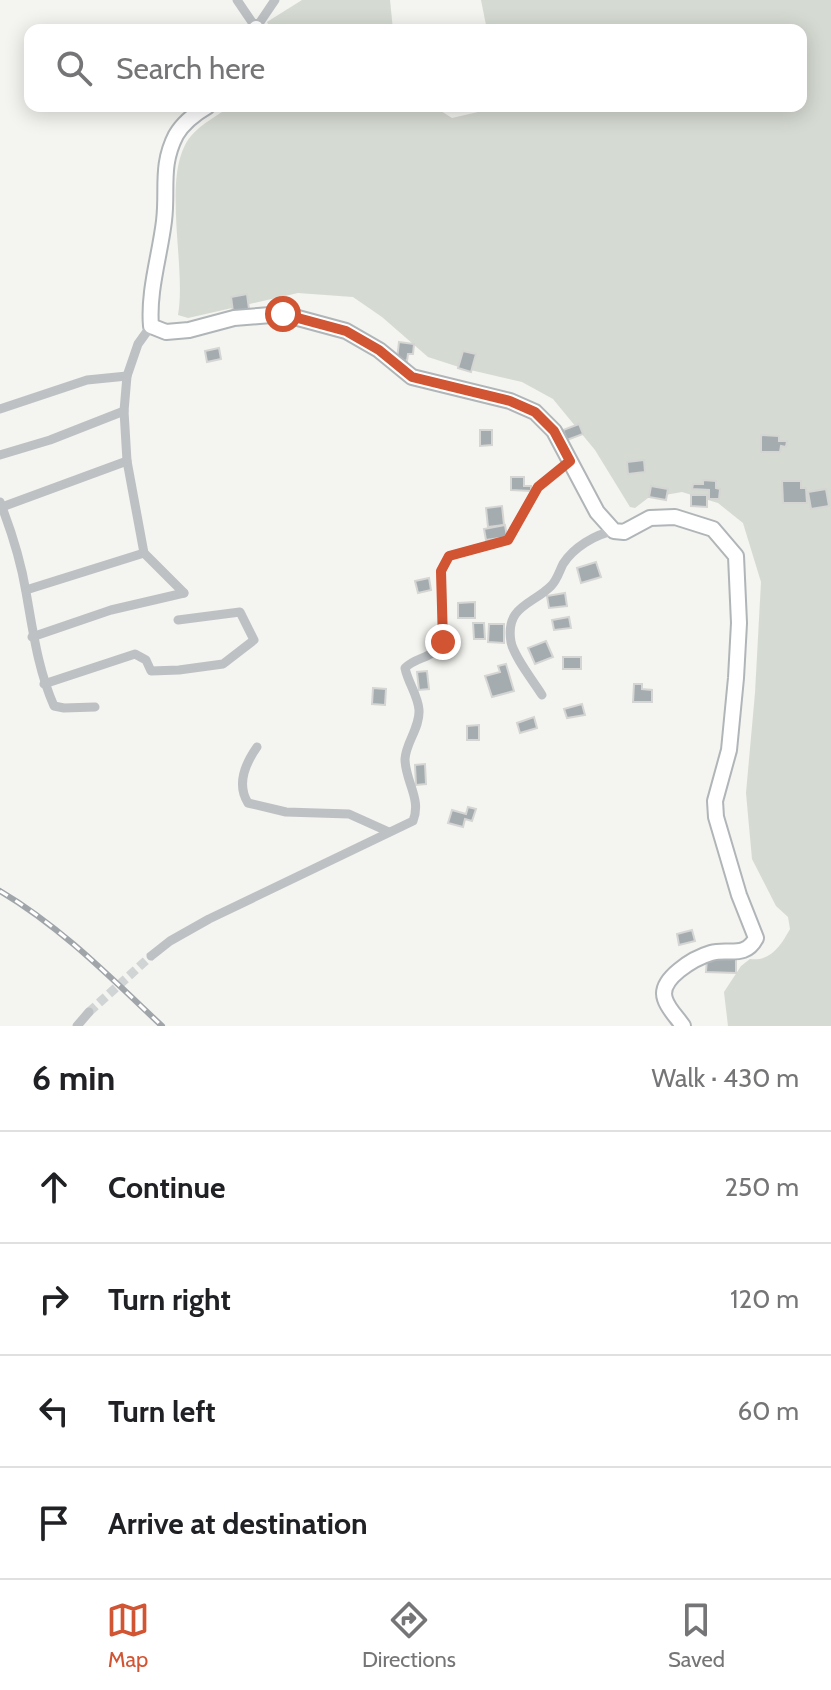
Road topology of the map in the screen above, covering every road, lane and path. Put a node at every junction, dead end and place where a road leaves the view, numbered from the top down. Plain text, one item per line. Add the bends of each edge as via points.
1 (237, 0) edge
2 (275, 0) edge
3 (253, 24) edge
4 (259, 24) edge
5 (199, 112) edge
6 (151, 326) junction
7 (127, 376) junction
8 (0, 409) edge
9 (124, 411) junction
10 (0, 455) edge
11 (127, 461) junction
12 (570, 461) junction
13 (1, 505) edge
14 (614, 531) junction
15 (144, 553) junction
16 (26, 590) junction
17 (178, 620) dead end
18 (32, 637) junction
19 (44, 684) junction
20 (542, 695) dead end
21 (95, 707) dead end
22 (257, 747) dead end
23 (389, 832) junction
24 (151, 956) tunnel mouth
25 (89, 1012) tunnel mouth
26 (77, 1026) edge
27 (683, 1026) edge

1 - 3 street
2 - 4 street
5 - 6 street via 178,132 167,159
6 - 7 street
6 - 12 street via 166,332 189,330 234,318 283,314 346,331 412,377 535,412 554,431
7 - 8 street via 87,380
7 - 9 street
9 - 10 street
9 - 11 street
11 - 13 street
11 - 15 street
12 - 14 street via 597,512
12 - 23 street via 538,487 508,540 445,561 443,642 438,652 405,668 419,707 405,762 417,812 413,821
13 - 16 street
14 - 20 street via 573,553 554,583 522,604 512,621 511,643
14 - 27 street via 624,532 650,518 675,517 713,529 736,556 736,678 729,750 715,801 756,938 742,952 709,953 668,980 664,999
15 - 16 street
15 - 18 street via 184,593
16 - 18 street
17 - 19 street via 240,612 254,640 223,664 151,671 135,654
18 - 19 street
19 - 21 street via 54,706
22 - 23 street via 243,773 248,803 286,812 349,814
23 - 24 street via 209,919
25 - 26 street

